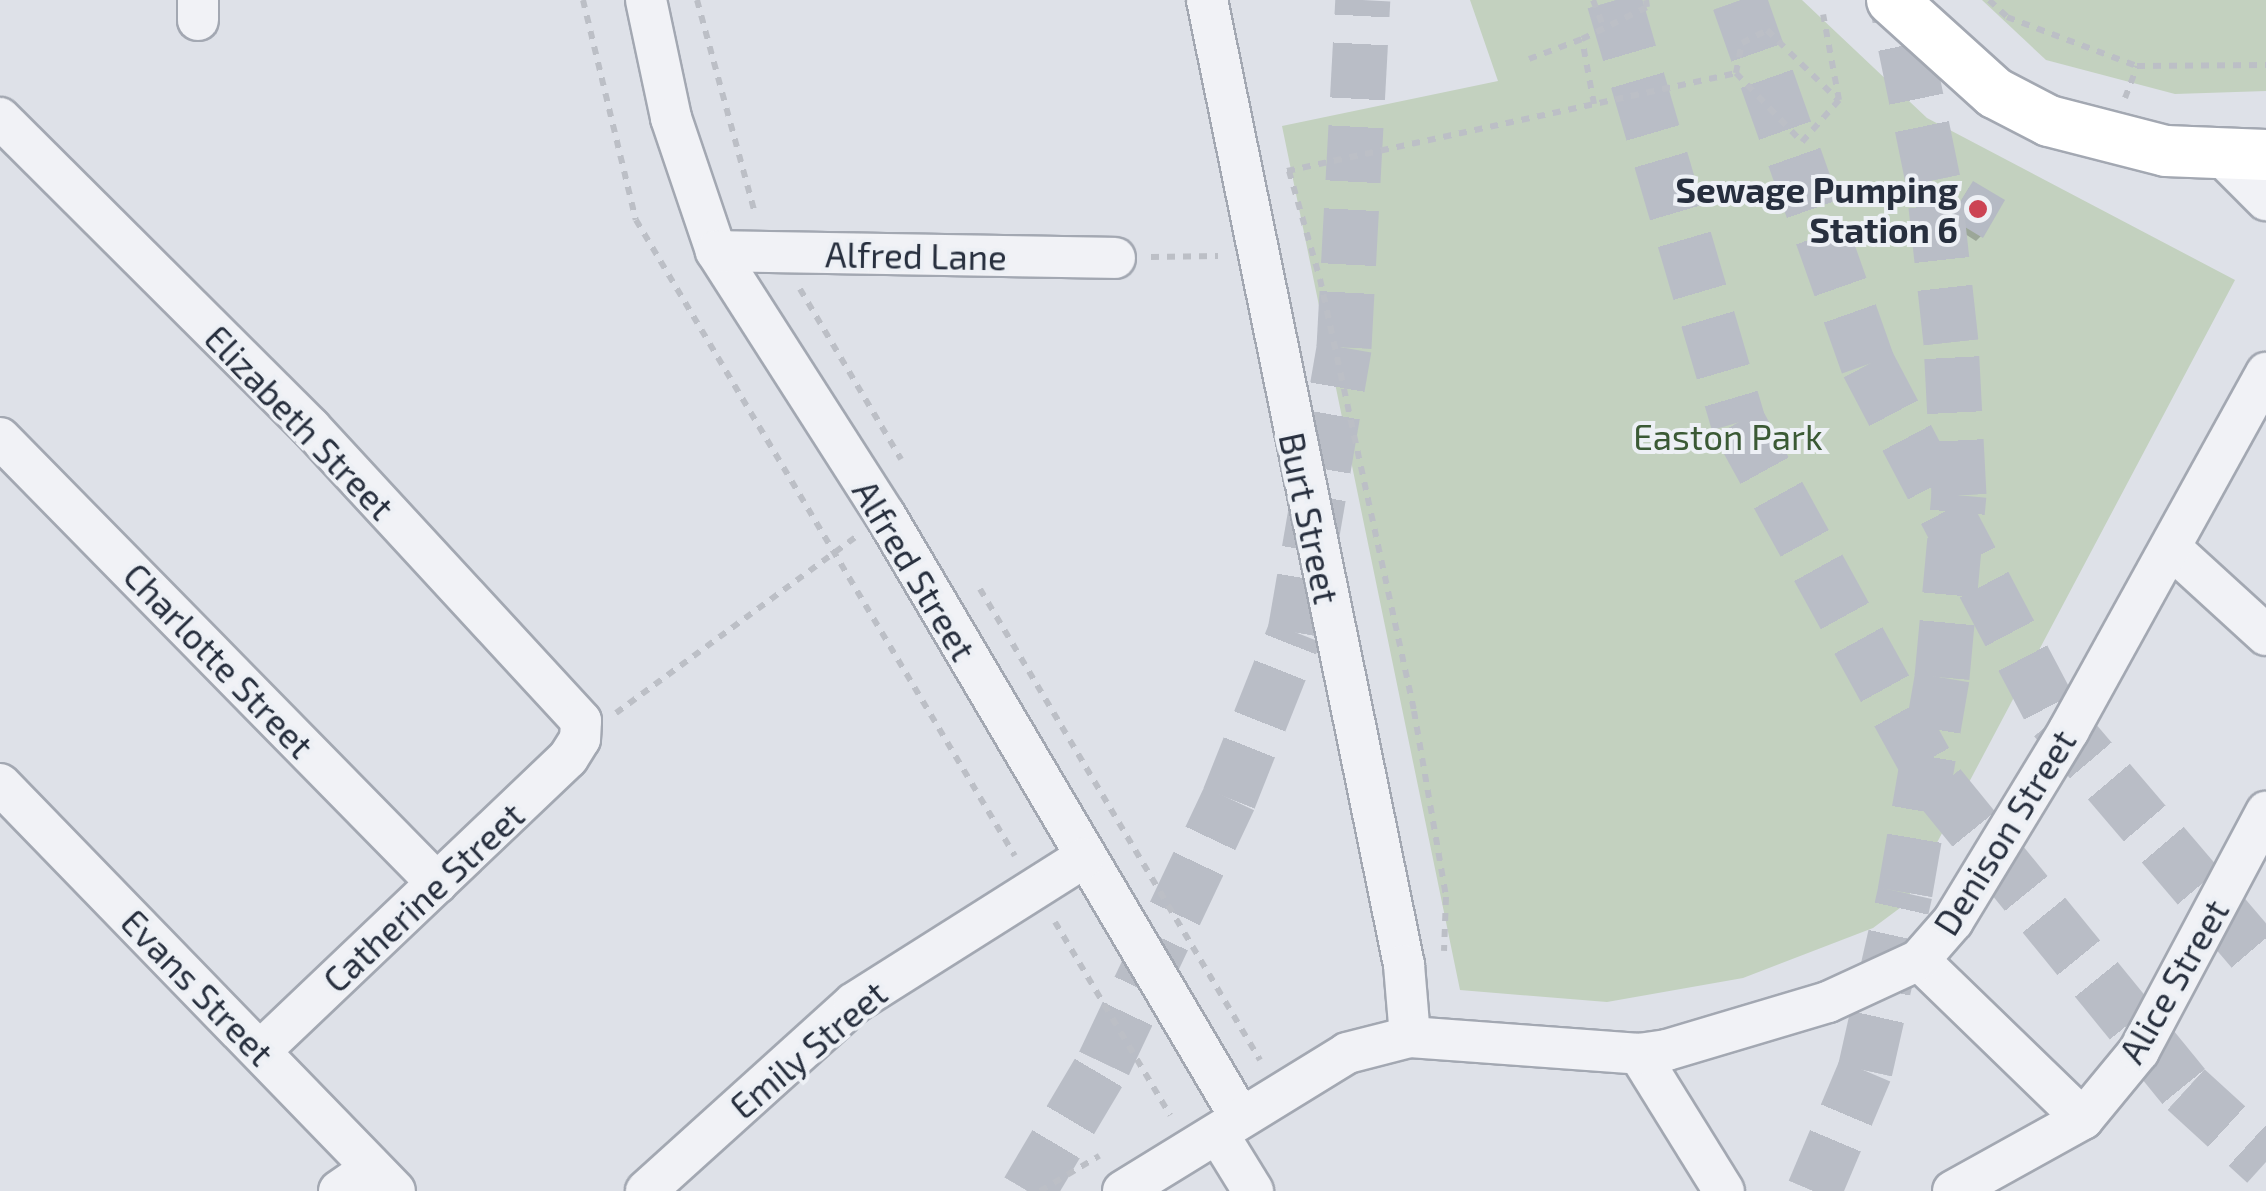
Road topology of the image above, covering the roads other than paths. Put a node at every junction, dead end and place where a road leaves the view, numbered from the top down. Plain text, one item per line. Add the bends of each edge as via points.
1 (646, 0) edge
2 (1207, 0) edge
3 (1892, 0) edge
4 (0, 118) edge
5 (2244, 156) edge
6 (2266, 200) edge
7 (716, 252) junction
8 (1115, 258) road end
9 (2266, 373) edge
10 (0, 438) edge
11 (2173, 550) junction
12 (2266, 635) edge
13 (580, 739) joint
14 (0, 784) edge
15 (2266, 812) edge
16 (1083, 858) junction
17 (438, 883) junction
18 (1919, 960) junction
19 (1410, 1037) junction
20 (260, 1050) junction
21 (1639, 1054) junction
22 (2083, 1119) junction
23 (1229, 1126) junction
24 (384, 1180) edge
25 (338, 1191) edge
26 (646, 1191) edge
27 (1124, 1191) edge
28 (1253, 1191) edge
29 (1724, 1191) edge
30 (1953, 1191) edge

1 - 7 street, Alfred Street via 671,118
2 - 19 street, Burt Street via 1404,965
3 - 5 main road via 1995,92 2049,122 2110,140
4 - 13 street, Elizabeth Street via 311,428 581,721
5 - 6 street
7 - 8 street, Alfred Lane
7 - 16 street, Alfred Street via 885,515
9 - 11 street, Denison Street
10 - 17 street, Charlotte Street
11 - 12 street
11 - 18 street, Denison Street via 1953,921
13 - 17 street, Catherine Street
14 - 20 street, Evans Street
15 - 22 street, Alice Street via 2140,1051
16 - 23 street, Alfred Street
16 - 26 street, Emily Street via 854,1002
17 - 20 street, Catherine Street
18 - 21 street, Denison Street via 1880,982 1767,1023
18 - 22 street
19 - 21 street, Denison Street
19 - 23 street, Denison Street via 1347,1053
20 - 24 street, Evans Street
21 - 29 street
22 - 30 street, Alice Street
23 - 27 street, Denison Street
23 - 28 street, Alfred Street
24 - 25 street

